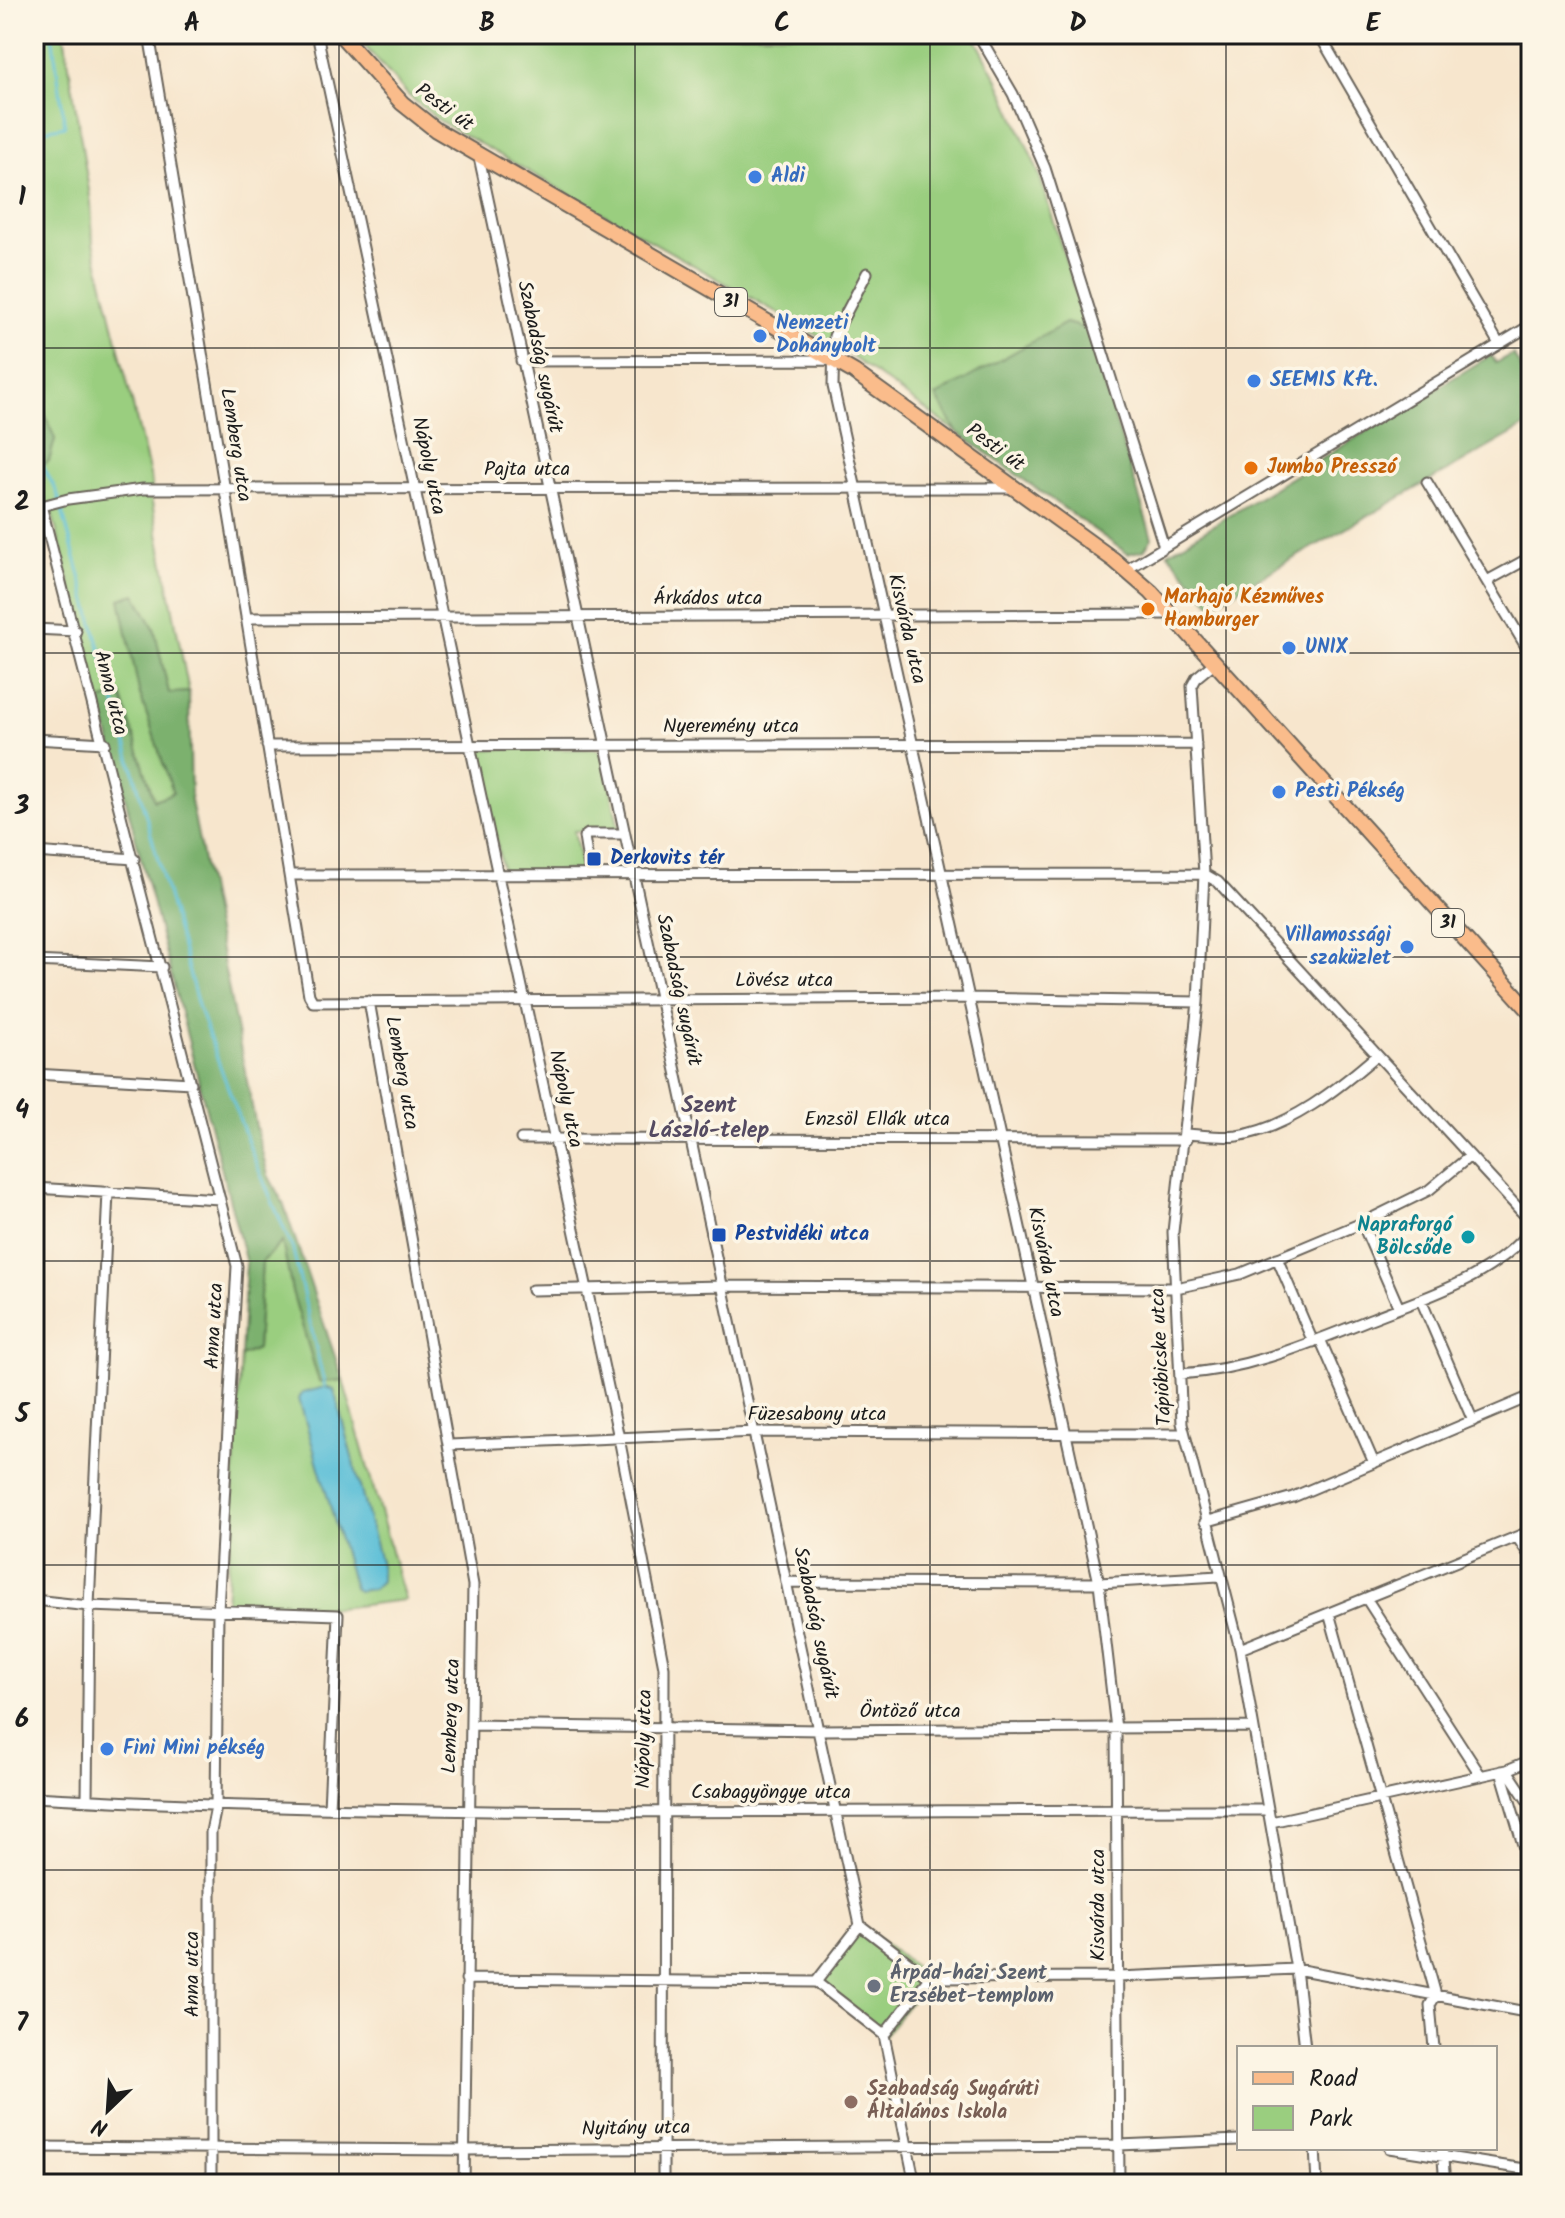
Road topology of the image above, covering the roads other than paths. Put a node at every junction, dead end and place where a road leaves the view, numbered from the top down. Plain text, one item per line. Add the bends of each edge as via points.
1 (149, 34) edge
2 (317, 34) edge
3 (340, 34) edge
4 (978, 34) edge
5 (1319, 34) edge
6 (479, 157) junction
7 (867, 273) dead end
8 (1531, 325) edge
9 (1499, 344) junction
10 (832, 360) junction
11 (521, 361) junction
12 (1427, 482) dead end
13 (223, 488) junction
14 (549, 488) junction
15 (856, 488) junction
16 (1015, 488) junction
17 (414, 489) junction
18 (34, 496) edge
19 (40, 508) edge
20 (1164, 547) junction
21 (1531, 557) edge
22 (1126, 570) junction
23 (1487, 581) junction
24 (1171, 614) junction
25 (578, 616) junction
26 (443, 617) junction
27 (886, 617) junction
28 (246, 618) junction
29 (34, 629) edge
30 (76, 631) junction
31 (1531, 655) edge
32 (1214, 663) junction
33 (34, 739) edge
34 (105, 743) junction
35 (914, 744) junction
36 (1196, 744) junction
37 (469, 745) junction
38 (606, 745) junction
39 (267, 746) junction
40 (625, 834) junction
41 (34, 852) edge
42 (134, 859) junction
43 (634, 873) junction
44 (938, 873) junction
45 (590, 874) junction
46 (1204, 874) junction
47 (289, 875) junction
48 (498, 875) junction
49 (34, 961) edge
50 (162, 967) junction
51 (966, 998) junction
52 (661, 1000) junction
53 (369, 1001) junction
54 (525, 1001) junction
55 (1198, 1002) junction
56 (1531, 1012) edge
57 (1377, 1055) junction
58 (34, 1074) edge
59 (191, 1083) junction
60 (1186, 1137) junction
61 (1001, 1138) junction
62 (521, 1139) dead end
63 (555, 1139) junction
64 (692, 1139) junction
65 (1470, 1156) junction
66 (34, 1188) edge
67 (108, 1192) junction
68 (220, 1199) junction
69 (1531, 1222) edge
70 (1362, 1223) junction
71 (1531, 1229) edge
72 (1277, 1258) junction
73 (723, 1286) junction
74 (1031, 1286) junction
75 (587, 1288) junction
76 (1176, 1288) junction
77 (532, 1290) dead end
78 (1421, 1300) junction
79 (1399, 1308) junction
80 (1316, 1340) junction
81 (1180, 1374) junction
82 (1531, 1396) edge
83 (1473, 1421) junction
84 (755, 1432) junction
85 (1066, 1433) junction
86 (1184, 1434) junction
87 (619, 1438) junction
88 (450, 1445) junction
89 (1374, 1463) junction
90 (1205, 1522) junction
91 (1531, 1531) edge
92 (1517, 1537) junction
93 (1531, 1558) edge
94 (1219, 1576) junction
95 (788, 1582) junction
96 (1099, 1583) junction
97 (1366, 1598) junction
98 (34, 1600) edge
99 (89, 1606) junction
100 (218, 1611) junction
101 (1329, 1613) junction
102 (1240, 1649) junction
103 (471, 1725) junction
104 (1253, 1727) junction
105 (663, 1728) junction
106 (1116, 1729) junction
107 (820, 1730) junction
108 (1531, 1760) edge
109 (1504, 1770) junction
110 (1481, 1776) junction
111 (1381, 1796) junction
112 (34, 1797) edge
113 (87, 1800) junction
114 (1531, 1806) edge
115 (216, 1807) junction
116 (329, 1808) junction
117 (1117, 1808) junction
118 (837, 1810) junction
119 (1268, 1810) junction
120 (662, 1812) junction
121 (467, 1814) junction
122 (1271, 1822) junction
123 (1531, 1872) edge
124 (860, 1925) junction
125 (1296, 1969) junction
126 (1118, 1977) junction
127 (929, 1978) junction
128 (466, 1979) junction
129 (662, 1980) junction
130 (816, 1982) junction
131 (1436, 1995) junction
132 (1531, 2013) edge
133 (884, 2035) junction
134 (1305, 2046) edge
135 (1434, 2046) edge
136 (1237, 2140) edge
137 (907, 2144) junction
138 (1119, 2145) junction
139 (34, 2147) edge
140 (663, 2147) junction
141 (211, 2148) junction
142 (464, 2150) junction
143 (1315, 2150) edge
144 (1416, 2150) edge
145 (1443, 2152) edge
146 (1531, 2170) edge
147 (211, 2184) edge
148 (464, 2184) edge
149 (663, 2184) edge
150 (915, 2184) edge
151 (1119, 2184) edge
152 (1317, 2184) edge
153 (1445, 2184) edge

1 - 13 street, Lemberg utca
2 - 17 street, Nápoly utca
3 - 6 main road, Pesti út / 31 via 402,103
4 - 20 street via 1013,94 1045,168
5 - 9 street
6 - 10 main road, Pesti út / 31
6 - 11 street, Szabadság sugárút
7 - 10 street, Kisvárda utca via 834,336
8 - 9 street
9 - 20 street
10 - 11 street
10 - 15 street, Kisvárda utca
10 - 16 main road, Pesti út / 31
11 - 14 street, Szabadság sugárút
12 - 23 street
13 - 17 street, Pajta utca
13 - 19 street, Pajta utca via 143,489
13 - 28 street, Lemberg utca
14 - 15 street, Pajta utca
14 - 17 street, Pajta utca
14 - 25 street, Szabadság sugárút
15 - 16 street, Pajta utca
15 - 27 street, Kisvárda utca
16 - 22 main road, Pesti út / 31
17 - 26 street, Nápoly utca
18 - 19 street, Anna utca
19 - 30 street, Anna utca
20 - 22 street
21 - 23 street
22 - 24 main road, Pesti út / 31
23 - 31 street
24 - 27 street, Árkádos utca
24 - 32 main road, Pesti út / 31
25 - 26 street, Árkádos utca
25 - 27 street, Árkádos utca
25 - 38 street, Szabadság sugárút
26 - 28 street, Árkádos utca
26 - 37 street, Nápoly utca
27 - 35 street, Kisvárda utca
28 - 39 street, Lemberg utca
29 - 30 street
30 - 34 street, Anna utca
32 - 36 street, Tápióbicske utca via 1192,686
32 - 56 main road, Pesti út / 31
33 - 34 street
34 - 42 street, Anna utca
35 - 36 street, Nyeremény utca
35 - 38 street, Nyeremény utca
35 - 44 street, Kisvárda utca
36 - 46 street, Tápióbicske utca
37 - 38 street, Nyeremény utca
37 - 39 street, Nyeremény utca
37 - 48 street, Nápoly utca
38 - 40 street, Szabadság sugárút
39 - 47 street, Lemberg utca
40 - 43 street, Szabadság sugárút
40 - 45 street via 584,837
41 - 42 street
42 - 50 street, Anna utca
43 - 44 street
43 - 45 street
43 - 52 street, Szabadság sugárút
44 - 46 street
44 - 51 street, Kisvárda utca
45 - 48 street
46 - 55 street, Tápióbicske utca
46 - 57 street via 1218,882
47 - 48 street
47 - 53 street, Lemberg utca via 313,1002
48 - 54 street, Nápoly utca
49 - 50 street
50 - 59 street, Anna utca
51 - 52 street, Lövész utca
51 - 55 street, Lövész utca
51 - 61 street, Kisvárda utca
52 - 54 street, Lövész utca
52 - 64 street, Szabadság sugárút
53 - 54 street, Lövész utca
53 - 88 street, Lemberg utca
54 - 63 street, Nápoly utca
55 - 60 street, Tápióbicske utca
57 - 60 street, Enzsöl Ellák utca via 1322,1100 1248,1133
57 - 65 street
58 - 59 street
59 - 68 street, Anna utca
60 - 61 street, Enzsöl Ellák utca
60 - 76 street, Tápióbicske utca via 1174,1213
61 - 64 street, Enzsöl Ellák utca
61 - 74 street, Kisvárda utca
62 - 63 street, Enzsöl Ellák utca
63 - 64 street, Enzsöl Ellák utca
63 - 75 street, Nápoly utca
64 - 73 street, Szabadság sugárút
65 - 69 street
65 - 70 street via 1429,1190
66 - 67 street
67 - 68 street
67 - 99 street
68 - 100 street, Anna utca via 237,1266
70 - 72 street
70 - 79 street
71 - 78 street via 1487,1267
72 - 76 street via 1214,1282
72 - 80 street
73 - 74 street
73 - 75 street
73 - 84 street, Szabadság sugárút
74 - 76 street
74 - 85 street, Kisvárda utca
75 - 77 street
75 - 87 street, Nápoly utca
76 - 81 street, Tápióbicske utca
78 - 79 street
78 - 83 street
79 - 80 street
80 - 81 street via 1236,1368
80 - 89 street
81 - 86 street, Tápióbicske utca
82 - 83 street
83 - 89 street
84 - 85 street, Füzesabony utca
84 - 87 street, Füzesabony utca
84 - 95 street, Szabadság sugárút
85 - 86 street, Füzesabony utca
85 - 96 street, Kisvárda utca
86 - 90 street, Tápióbicske utca
87 - 88 street, Füzesabony utca
87 - 105 street, Nápoly utca via 664,1667
88 - 103 street, Lemberg utca via 473,1585
89 - 90 street via 1293,1497
90 - 94 street, Tápióbicske utca
91 - 92 street
92 - 93 street
92 - 97 street
94 - 96 street
94 - 102 street, Tápióbicske utca
95 - 96 street
95 - 107 street, Szabadság sugárút
96 - 106 street, Kisvárda utca
97 - 101 street
97 - 110 street
98 - 99 street
99 - 100 street
99 - 113 street
100 - 115 street, Anna utca
100 - 116 street via 338,1615
101 - 102 street
101 - 111 street
102 - 104 street, Tápióbicske utca
103 - 105 street, Öntöző utca
103 - 121 street, Lemberg utca
104 - 106 street, Öntöző utca
104 - 119 street, Tápióbicske utca
105 - 107 street, Öntöző utca
105 - 120 street, Nápoly utca
106 - 107 street, Öntöző utca
106 - 117 street, Kisvárda utca
107 - 118 street, Szabadság sugárút
108 - 109 street
109 - 110 street
109 - 114 street
109 - 123 street
110 - 111 street
111 - 122 street
111 - 131 street
112 - 113 street, Csabagyöngye utca
113 - 115 street, Csabagyöngye utca
115 - 116 street, Csabagyöngye utca
115 - 141 street, Anna utca via 211,1832
116 - 121 street, Csabagyöngye utca
117 - 118 street, Csabagyöngye utca
117 - 119 street, Csabagyöngye utca
117 - 126 street, Kisvárda utca
118 - 120 street, Csabagyöngye utca
118 - 124 street, Szabadság sugárút
119 - 122 street, Tápióbicske utca
120 - 121 street, Csabagyöngye utca
120 - 129 street, Nápoly utca
121 - 128 street, Lemberg utca
122 - 125 street, Tápióbicske utca
124 - 127 street
124 - 130 street
125 - 126 street
125 - 131 street
125 - 134 street, Tápióbicske utca
126 - 127 street
126 - 138 street, Kisvárda utca
127 - 133 street
128 - 129 street
128 - 142 street, Lemberg utca
129 - 130 street
129 - 140 street, Nápoly utca
130 - 133 street
131 - 132 street
131 - 135 street via 1430,2005
133 - 137 street
136 - 138 street, Nyitány utca
137 - 138 street, Nyitány utca
137 - 140 street, Nyitány utca
137 - 150 street
138 - 151 street, Kisvárda utca
139 - 141 street, Nyitány utca
140 - 142 street, Nyitány utca
140 - 149 street, Nápoly utca
141 - 142 street, Nyitány utca
141 - 147 street, Anna utca
142 - 148 street, Lemberg utca
143 - 152 street
144 - 145 street
145 - 146 street
145 - 153 street

